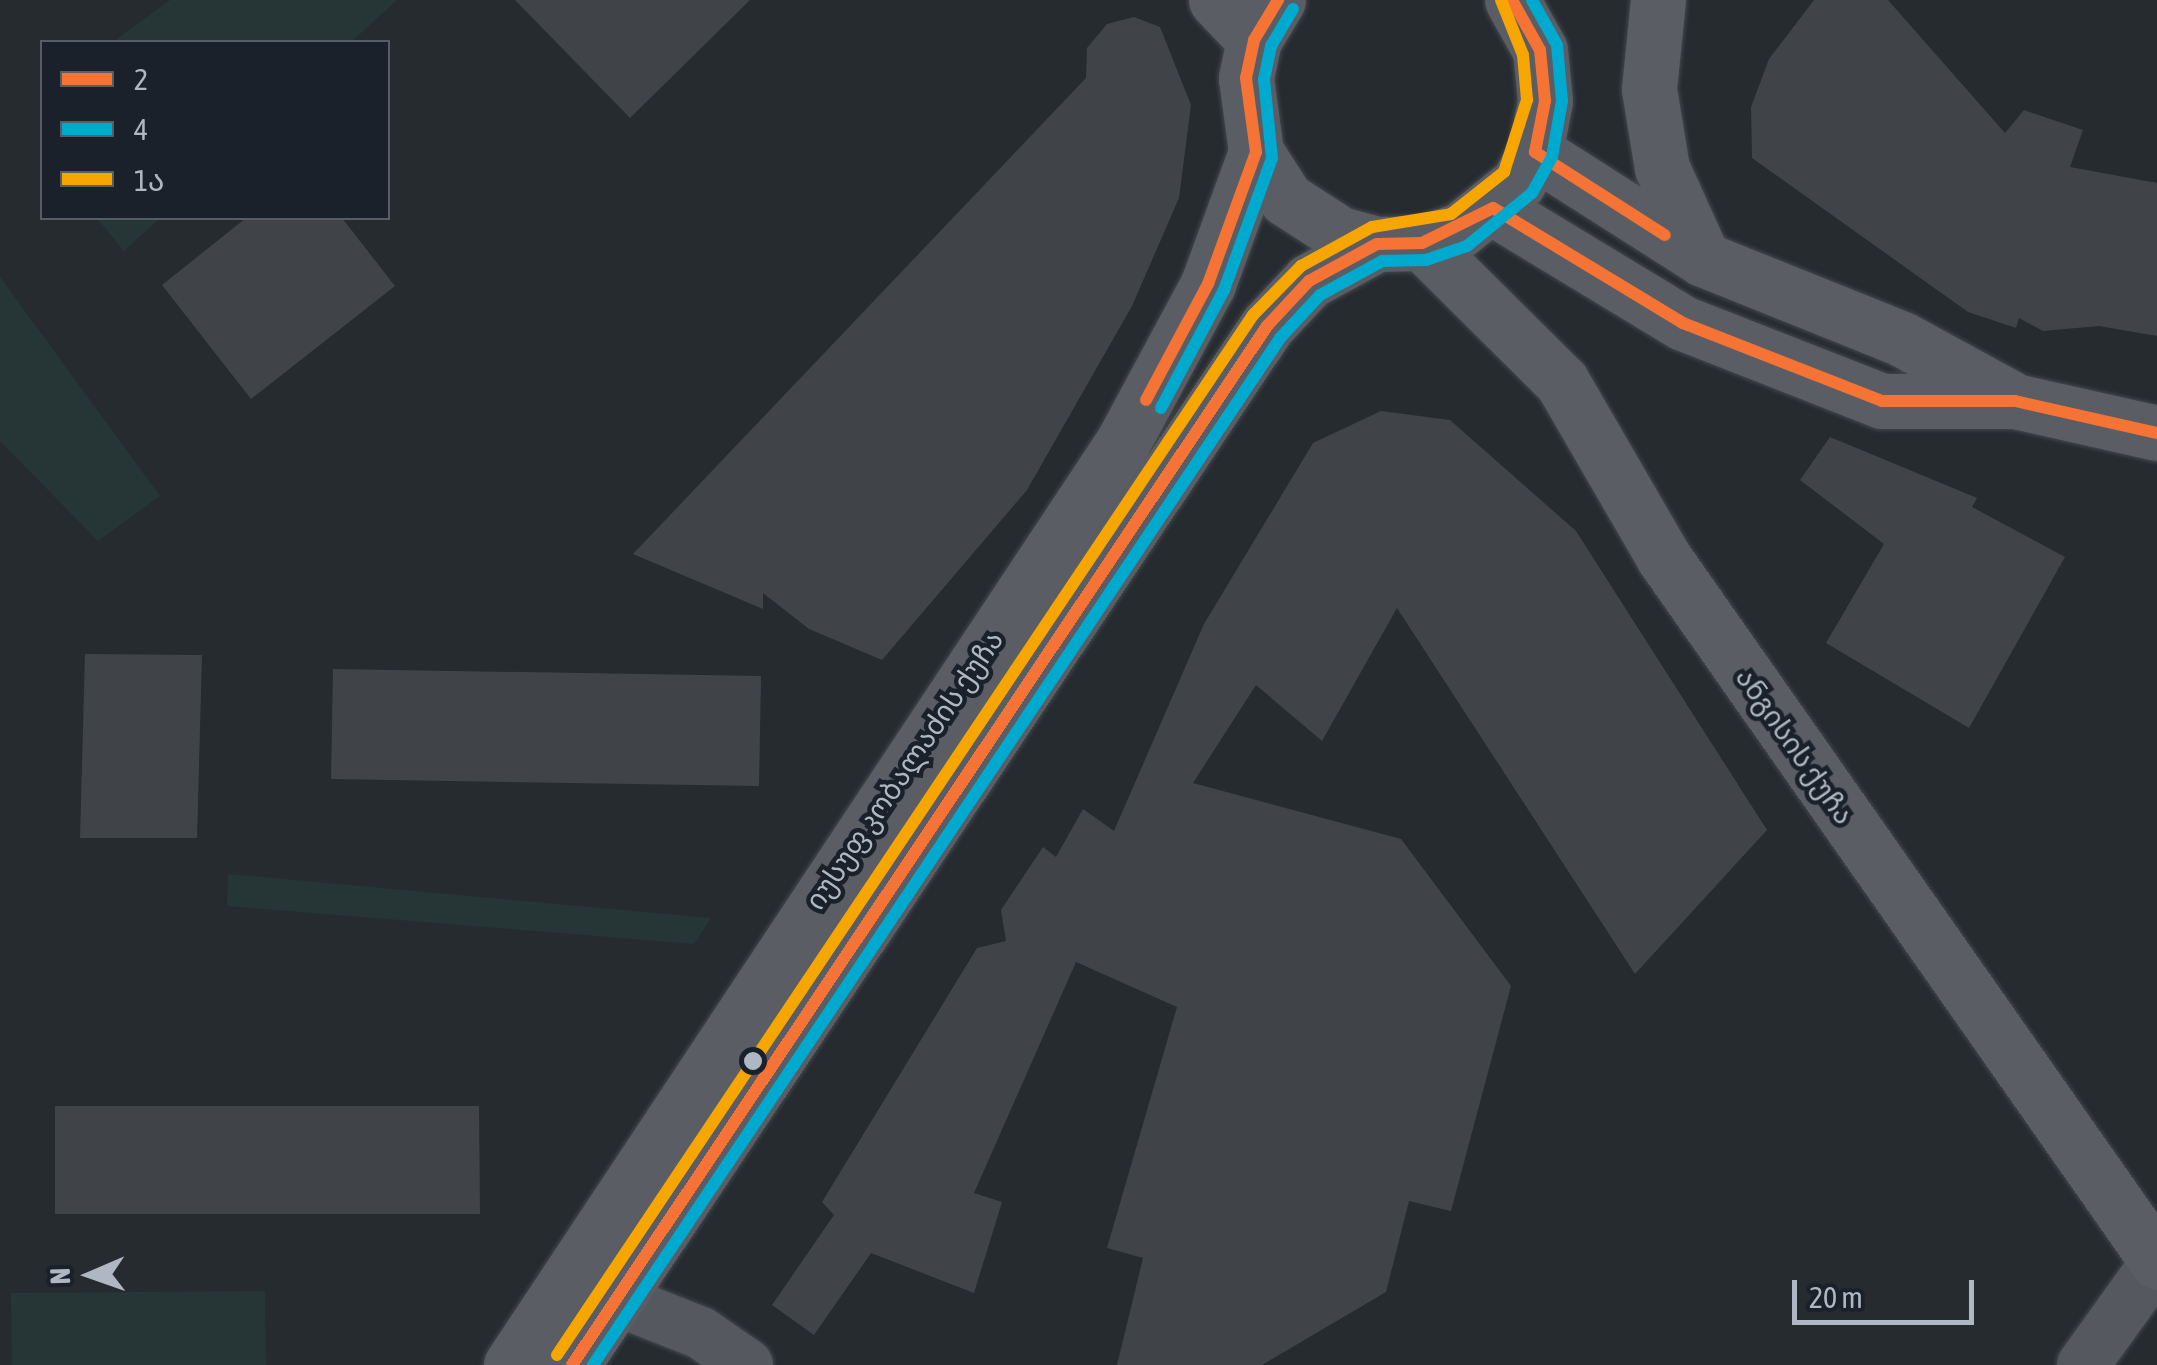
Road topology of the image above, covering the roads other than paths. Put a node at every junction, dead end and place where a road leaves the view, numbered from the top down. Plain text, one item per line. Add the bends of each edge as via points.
1 (1216, 0) edge
2 (1658, 0) edge
3 (1518, 2) edge
4 (1266, 20) edge
5 (1256, 152) junction
6 (1535, 152) junction
7 (1493, 208) junction
8 (1399, 243) junction
9 (1703, 259) junction
10 (2015, 401) junction
11 (2157, 433) edge
12 (2157, 1262) edge
13 (614, 1299) junction
14 (511, 1365) edge
15 (572, 1365) edge
16 (747, 1365) edge
17 (2082, 1365) edge

1 - 4 street
2 - 9 street via 1649,90 1662,168
3 - 6 street via 1540,50 1545,102
4 - 5 street via 1246,116
5 - 8 street via 1286,198 1340,234
5 - 14 street, იუსუფ კობალაძის ქუჩა via 1208,284 1124,442
6 - 7 street
6 - 9 street
7 - 8 street, იუსუფ კობალაძის ქუჩა
7 - 10 street via 1683,322 1882,401
8 - 12 street, ანგისის ქუჩა via 1562,382 1664,558
8 - 13 street, იუსუფ კობალაძის ქუჩა via 1309,280 1268,326
9 - 10 street via 1902,340
10 - 11 street
12 - 17 street
13 - 15 street, იუსუფ კობალაძის ქუჩა
13 - 16 street via 702,1333

